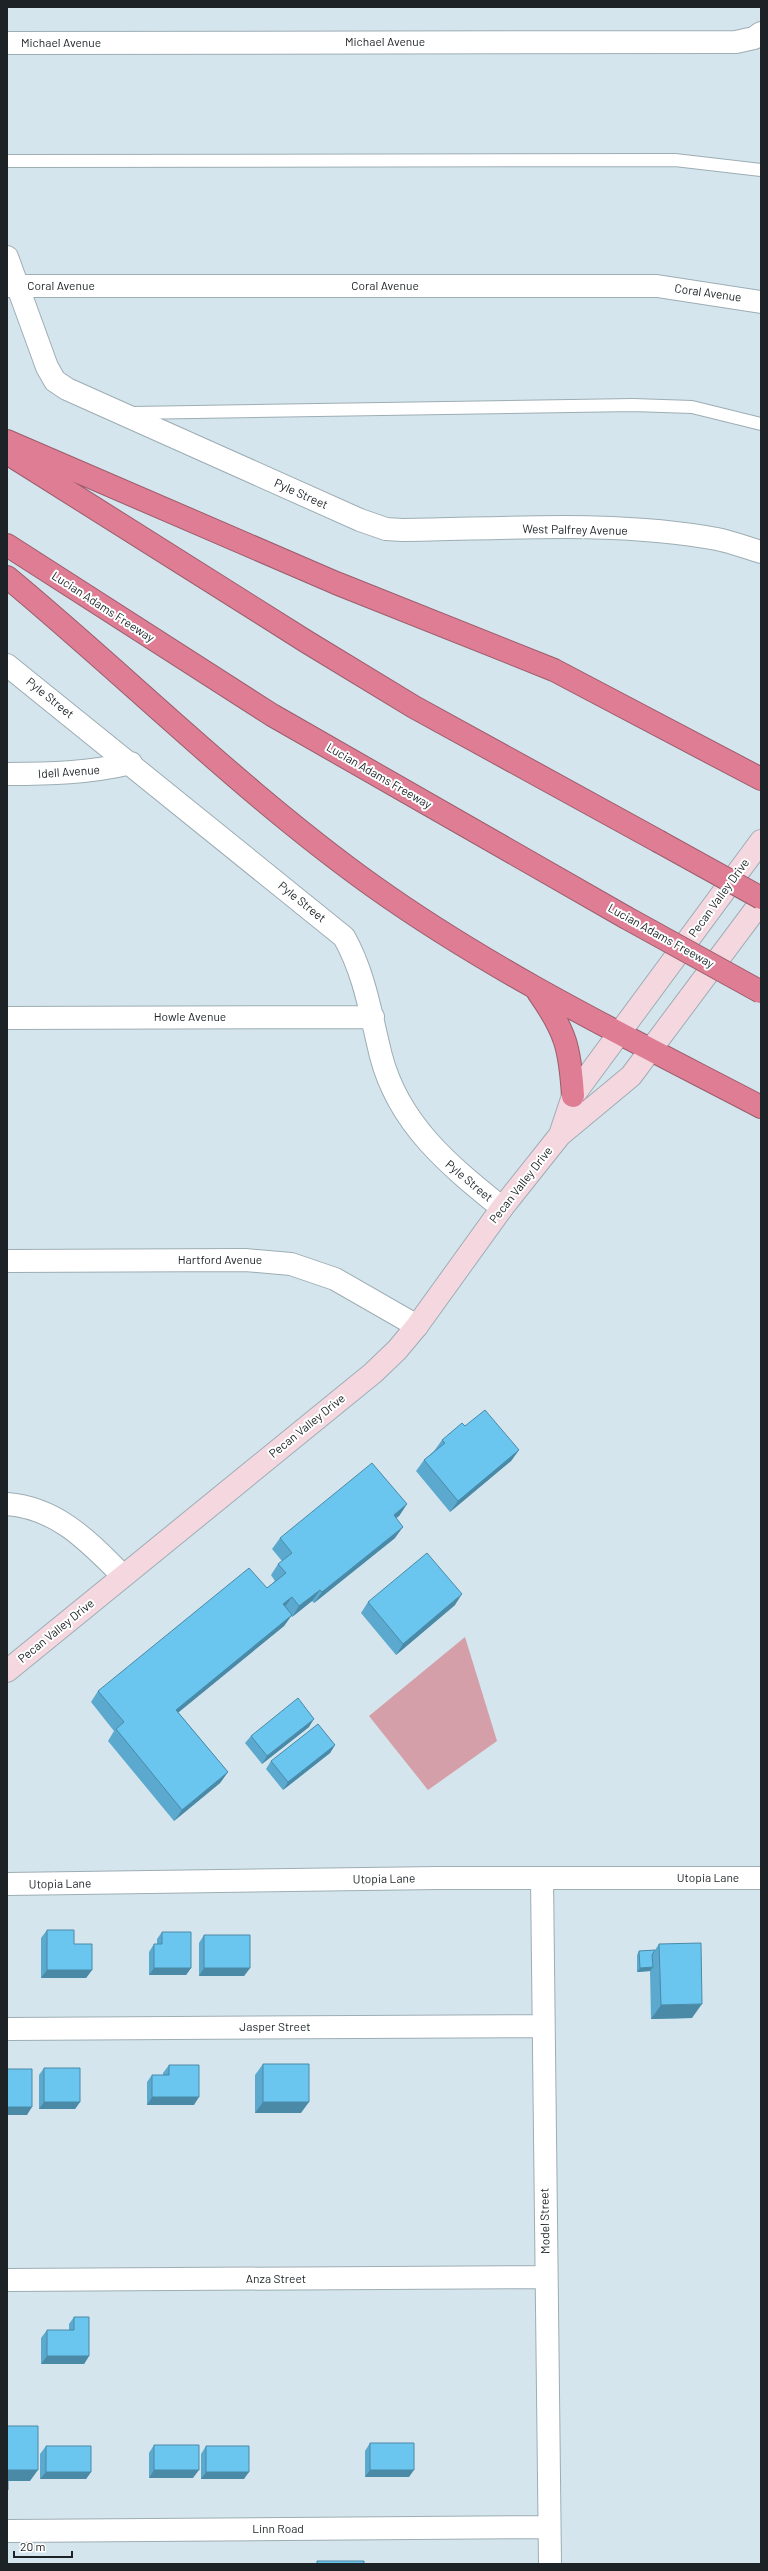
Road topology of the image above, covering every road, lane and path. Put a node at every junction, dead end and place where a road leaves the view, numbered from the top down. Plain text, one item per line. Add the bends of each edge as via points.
1 (761, 33) edge
2 (7, 43) edge
3 (7, 161) edge
4 (761, 170) edge
5 (7, 257) edge
6 (12, 286) edge
7 (761, 302) edge
8 (121, 414) junction
9 (761, 424) edge
10 (7, 441) edge
11 (7, 453) edge
12 (386, 529) joint
13 (7, 545) edge
14 (761, 552) edge
15 (7, 577) edge
16 (7, 665) edge
17 (131, 763) junction
18 (7, 774) edge
19 (761, 779) edge
20 (761, 841) edge
21 (761, 898) edge
22 (761, 902) edge
23 (536, 990) junction
24 (761, 992) edge
25 (372, 1017) junction
26 (7, 1018) edge
27 (619, 1033) junction
28 (651, 1050) junction
29 (573, 1096) junction
30 (761, 1107) edge
31 (560, 1135) junction
32 (502, 1208) junction
33 (7, 1261) edge
34 (417, 1326) junction
35 (7, 1504) edge
36 (123, 1576) junction
37 (7, 1671) edge
38 (542, 1878) junction
39 (761, 1878) edge
40 (7, 1884) edge
41 (542, 2026) junction
42 (7, 2028) edge
43 (546, 2277) junction
44 (7, 2280) edge
45 (549, 2527) junction
46 (7, 2531) edge
47 (550, 2564) edge

1 - 2 street, Michael Avenue via 754,38 736,42
3 - 4 lane via 675,160
5 - 6 street, Pyle Street
6 - 7 street, Coral Avenue via 657,286
6 - 8 street, Pyle Street via 46,367 55,381
8 - 9 lane via 633,405 692,407
8 - 12 street, Pyle Street via 360,520
10 - 19 highway via 336,583 554,670
11 - 21 highway, bridge via 374,682
12 - 14 street, West Palfrey Avenue via 596,529 652,532 718,540
13 - 24 highway, Lucian Adams Freeway, bridge via 272,715
15 - 23 highway via 267,805 414,915
16 - 17 street, Pyle Street
17 - 18 street, Idell Avenue via 105,770 68,774
17 - 25 street, Pyle Street via 344,937 356,962
20 - 27 main road, Pecan Valley Drive
22 - 28 main road, Pecan Valley Drive
23 - 27 highway
23 - 29 highway via 565,1035
25 - 26 street, Howle Avenue
25 - 32 street, Pyle Street via 391,1086 412,1122 450,1166
27 - 28 highway
27 - 29 main road, Pecan Valley Drive
28 - 30 highway
28 - 31 main road, Pecan Valley Drive via 631,1076
29 - 31 main road, Pecan Valley Drive
31 - 32 main road, Pecan Valley Drive
32 - 34 main road, Pecan Valley Drive
33 - 34 street, Hartford Avenue via 245,1260 291,1264 335,1279
34 - 36 main road, Pecan Valley Drive via 373,1373
35 - 36 street via 36,1509 73,1528
36 - 37 main road, Pecan Valley Drive
38 - 39 street, Utopia Lane
38 - 40 street, Utopia Lane
38 - 41 street, Model Street
41 - 42 street, Jasper Street
41 - 43 street, Model Street
43 - 44 street, Anza Street
43 - 45 street, Model Street
45 - 46 street, Linn Road
45 - 47 street, Model Street

